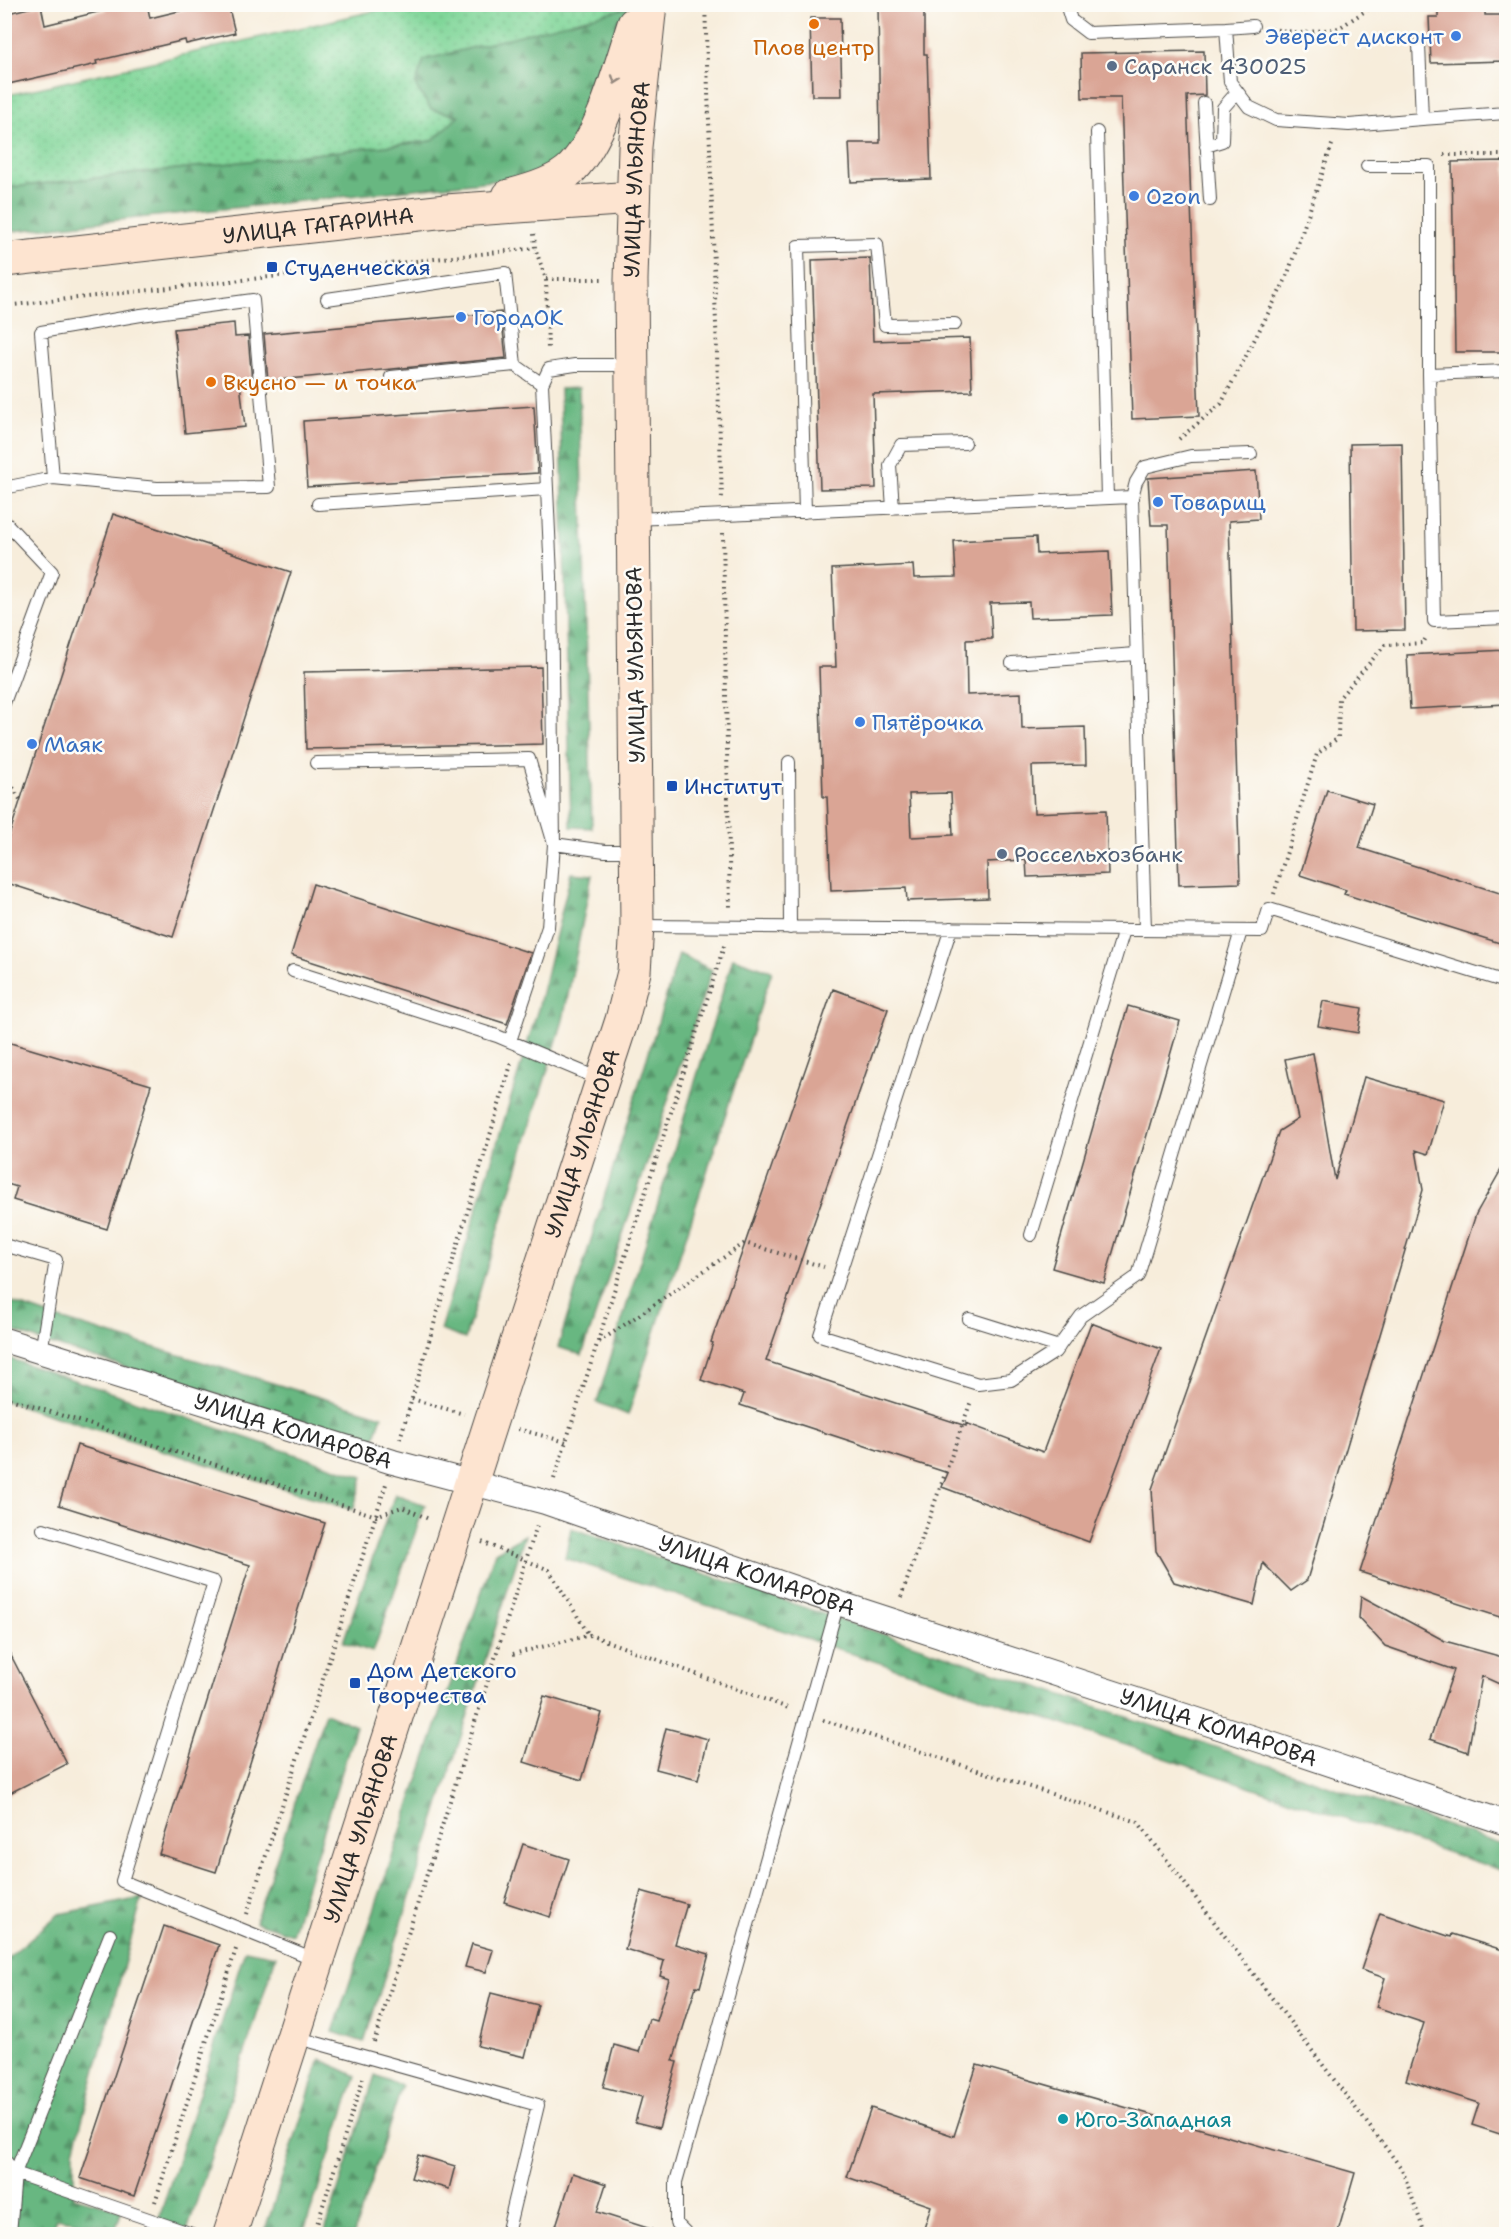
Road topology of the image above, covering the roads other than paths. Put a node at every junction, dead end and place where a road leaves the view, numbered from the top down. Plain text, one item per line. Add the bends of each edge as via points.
1 (641, 4) edge
2 (650, 4) edge
3 (1066, 4) edge
4 (1253, 26) road end
5 (1226, 28) junction
6 (1419, 44) dead end
7 (1237, 92) junction
8 (1204, 103) dead end
9 (1506, 113) edge
10 (1422, 119) junction
11 (1097, 132) dead end
12 (1206, 146) junction
13 (1367, 166) dead end
14 (633, 198) junction
15 (1210, 200) dead end
16 (446, 211) junction
17 (4, 260) edge
18 (327, 299) dead end
19 (955, 324) dead end
20 (515, 365) junction
21 (632, 365) junction
22 (1506, 371) edge
23 (1429, 374) junction
24 (391, 377) dead end
25 (542, 384) junction
26 (965, 443) dead end
27 (1251, 454) dead end
28 (53, 478) junction
29 (4, 488) edge
30 (547, 489) junction
31 (1132, 497) junction
32 (1107, 498) junction
33 (318, 504) dead end
34 (893, 508) junction
35 (805, 512) junction
36 (633, 519) junction
37 (4, 521) edge
38 (1506, 618) edge
39 (1136, 654) junction
40 (1012, 663) dead end
41 (4, 703) edge
42 (789, 762) dead end
43 (316, 764) dead end
44 (554, 844) junction
45 (637, 852) junction
46 (637, 926) junction
47 (790, 928) junction
48 (951, 928) junction
49 (1124, 930) junction
50 (1145, 930) junction
51 (1241, 931) junction
52 (293, 971) dead end
53 (1506, 982) edge
54 (514, 1043) junction
55 (603, 1080) junction
56 (1031, 1235) dead end
57 (4, 1245) edge
58 (969, 1319) dead end
59 (4, 1340) edge
60 (1059, 1347) junction
61 (41, 1352) junction
62 (472, 1482) junction
63 (43, 1529) dead end
64 (838, 1603) junction
65 (1506, 1823) edge
66 (110, 1935) dead end
67 (318, 1961) junction
68 (294, 2037) junction
69 (4, 2159) edge
70 (10, 2176) edge
71 (10, 2235) edge
72 (192, 2235) edge
73 (230, 2235) edge
74 (507, 2235) edge
75 (687, 2235) edge

1 -> 16 main road via 590,143 571,169 552,181 516,194
2 - 14 main road, УЛИЦА УЛЬЯНОВА
3 - 5 lane via 1071,20 1088,33
4 - 5 lane
5 - 7 lane via 1230,82
6 - 10 lane
7 - 10 lane via 1250,107 1276,120 1339,124
7 - 12 lane via 1223,108 1222,141
8 - 12 lane
9 - 10 lane
11 - 32 lane
12 - 15 lane
13 - 23 lane via 1429,166
14 - 16 main road, УЛИЦА ГАГАРИНА
14 - 21 main road, УЛИЦА УЛЬЯНОВА
16 - 17 main road, УЛИЦА ГАГАРИНА
18 - 20 lane via 505,273
19 - 35 lane via 885,325 877,244 798,246
20 - 24 lane
20 - 25 lane
21 - 25 lane via 549,369
21 - 36 main road, УЛИЦА УЛЬЯНОВА
22 - 23 lane
23 - 38 lane via 1434,621
25 - 30 lane
26 - 34 lane via 901,445 891,465
27 - 31 lane via 1191,456 1145,467
28 - 28 lane via 157,488 269,488 253,300 41,332
28 - 29 lane
30 - 33 lane
30 - 44 lane
31 - 32 lane
31 - 39 lane
32 - 34 lane
34 - 35 lane
35 - 36 lane
36 - 45 main road, УЛИЦА УЛЬЯНОВА
37 - 41 lane via 52,572
39 - 40 lane
39 - 50 lane
42 - 47 lane
43 - 44 lane via 529,759
44 - 45 lane
44 - 54 lane via 548,927
45 - 46 main road, УЛИЦА УЛЬЯНОВА
46 - 47 lane
46 - 55 main road, УЛИЦА УЛЬЯНОВА via 634,972
47 - 48 lane
48 - 49 lane
48 - 60 lane via 820,1335 978,1384 1011,1380
49 - 50 lane
49 - 56 lane
50 - 51 lane
51 - 53 lane via 1262,931 1269,909
51 - 60 lane via 1138,1276 1081,1316
52 - 54 lane
54 - 55 lane
55 - 62 main road, УЛИЦА УЛЬЯНОВА
57 - 61 lane via 56,1260
58 - 60 lane
59 - 61 street, УЛИЦА КОМАРОВА
61 - 62 street, УЛИЦА КОМАРОВА via 393,1462
62 - 64 street, УЛИЦА КОМАРОВА via 545,1502
62 - 67 main road, УЛИЦА УЛЬЯНОВА
63 - 67 lane via 214,1582 122,1881
64 - 65 street, УЛИЦА КОМАРОВА
64 - 75 lane via 676,2182 676,2223
66 - 70 lane
67 - 68 main road, УЛИЦА УЛЬЯНОВА
68 - 73 main road, УЛИЦА УЛЬЯНОВА
68 - 74 lane via 538,2105
69 - 70 lane
70 - 71 lane
70 - 72 lane

